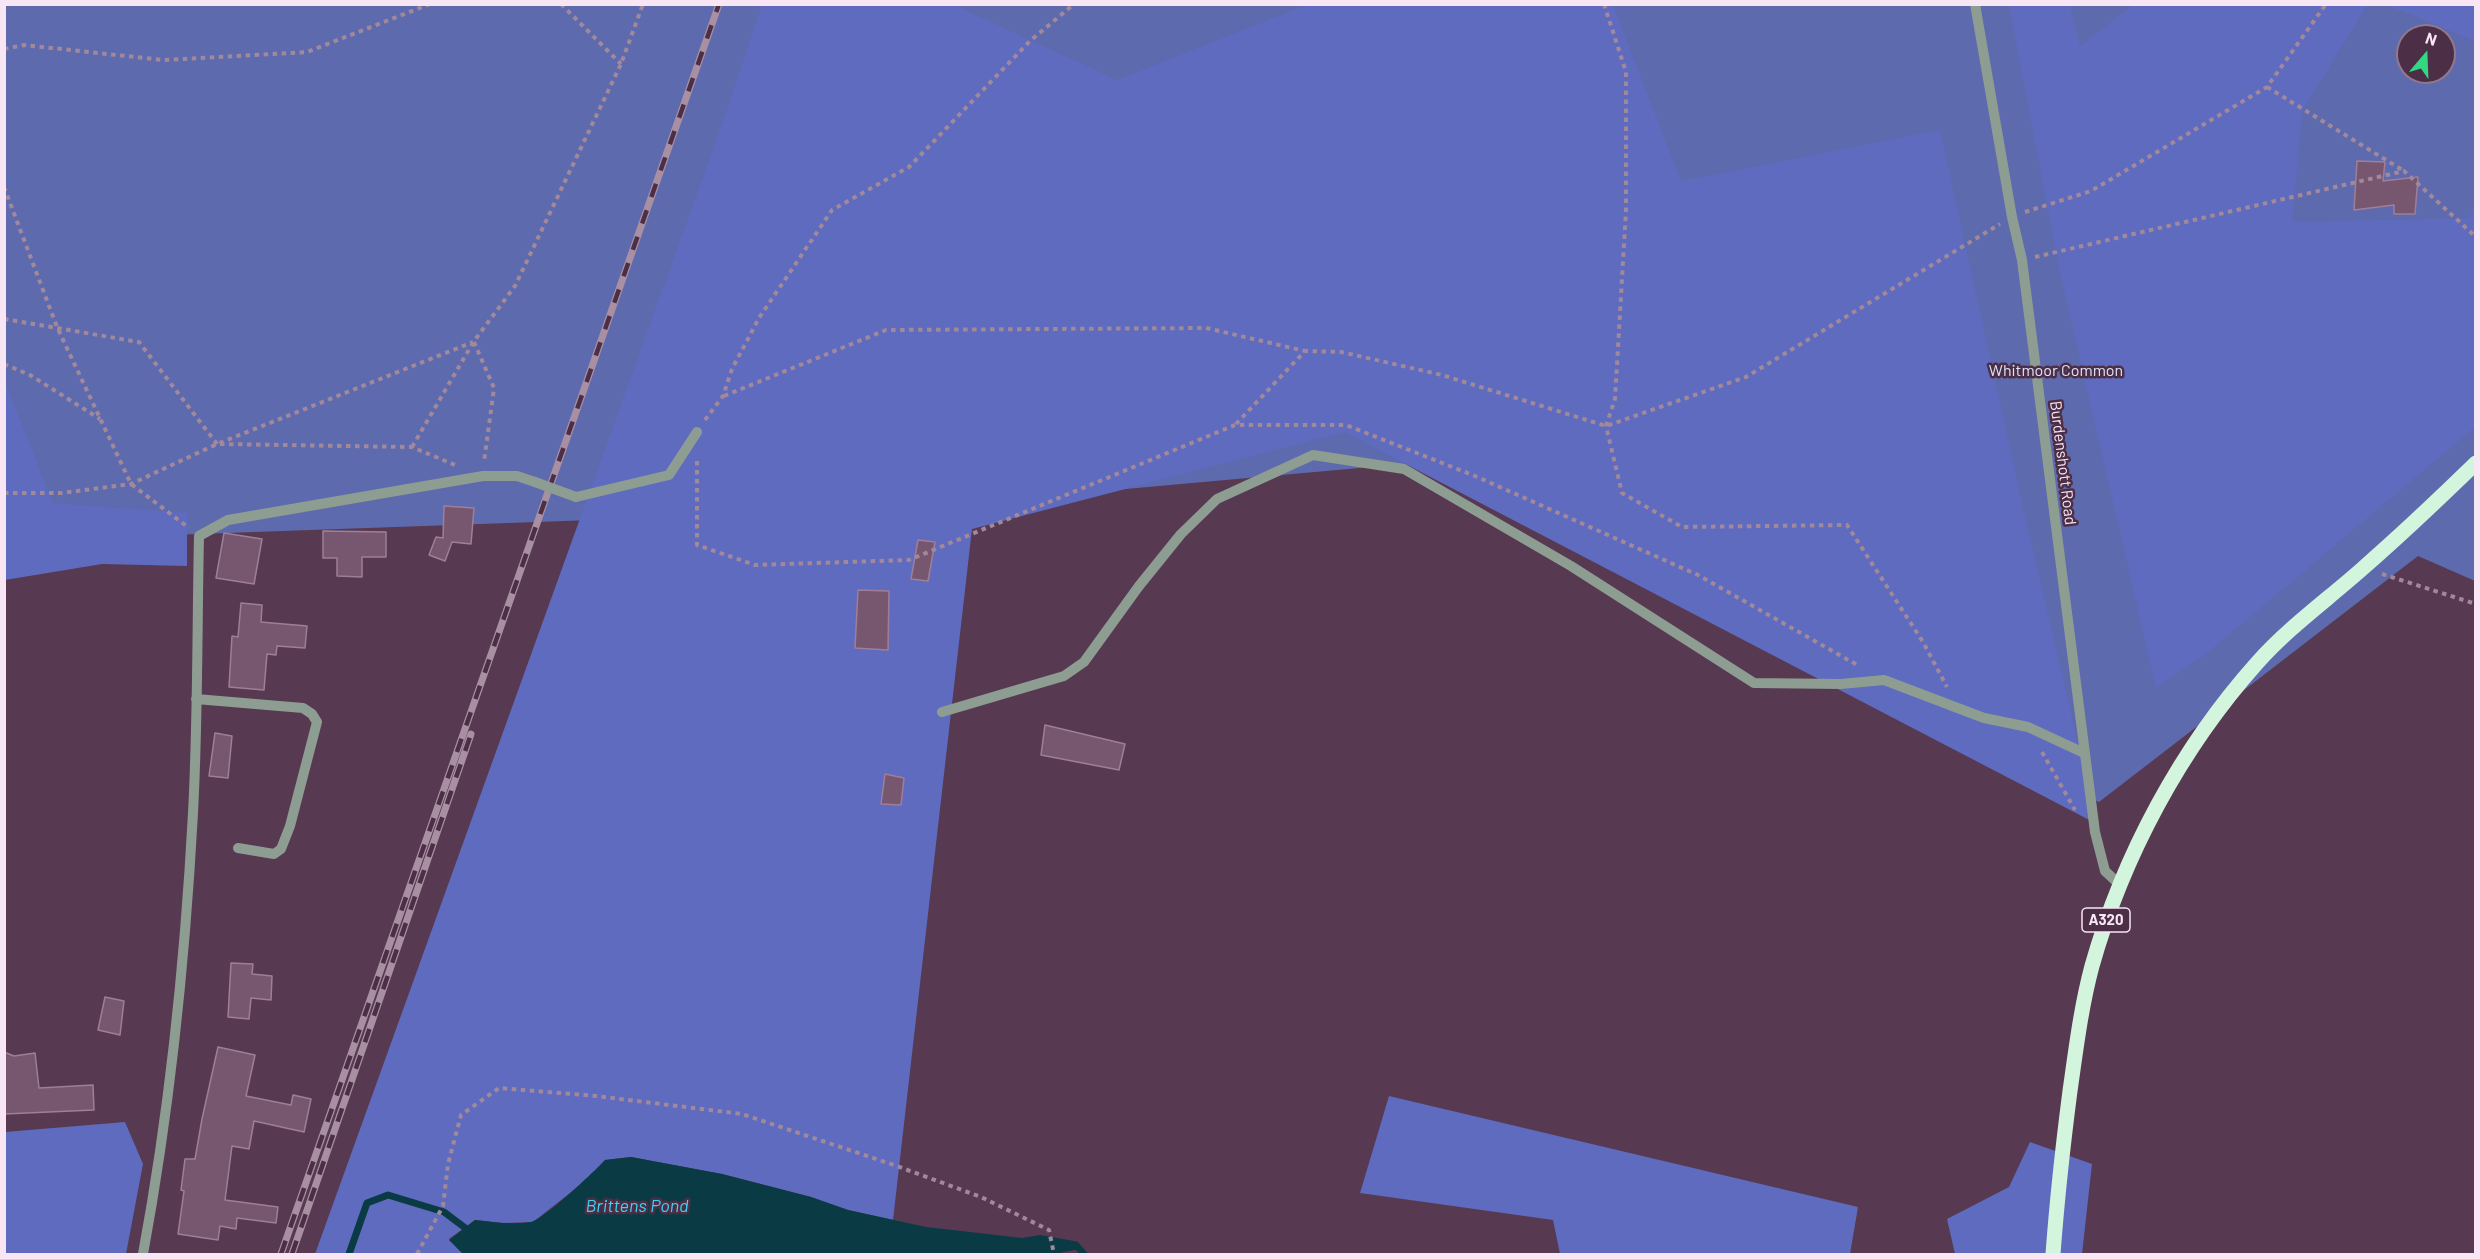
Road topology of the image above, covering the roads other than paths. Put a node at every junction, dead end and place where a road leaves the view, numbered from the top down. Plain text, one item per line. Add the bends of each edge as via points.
1 (1975, 4) edge
2 (697, 432) road end
3 (2475, 463) edge
4 (196, 699) junction
5 (942, 712) dead end
6 (2084, 753) junction
7 (238, 848) dead end
8 (2119, 884) junction
9 (143, 1254) edge
10 (2053, 1254) edge

1 - 6 street, Burdenshott Road via 2022,260
2 - 4 street, bridge via 669,475 576,497 517,476 483,476 228,520 199,536
3 - 8 main road, A320 via 2257,662 2225,701 2173,780
4 - 7 street via 303,708 317,722 281,849 274,854
4 - 9 street via 180,999 159,1168
5 - 6 street via 1064,676 1084,662 1181,534 1217,499 1313,455 1404,469 1571,566 1754,683 1841,684 1884,680 1984,718 2028,728
6 - 8 street, Burdenshott Road via 2099,853 2105,871
8 - 10 main road, A320 via 2092,969 2076,1047

